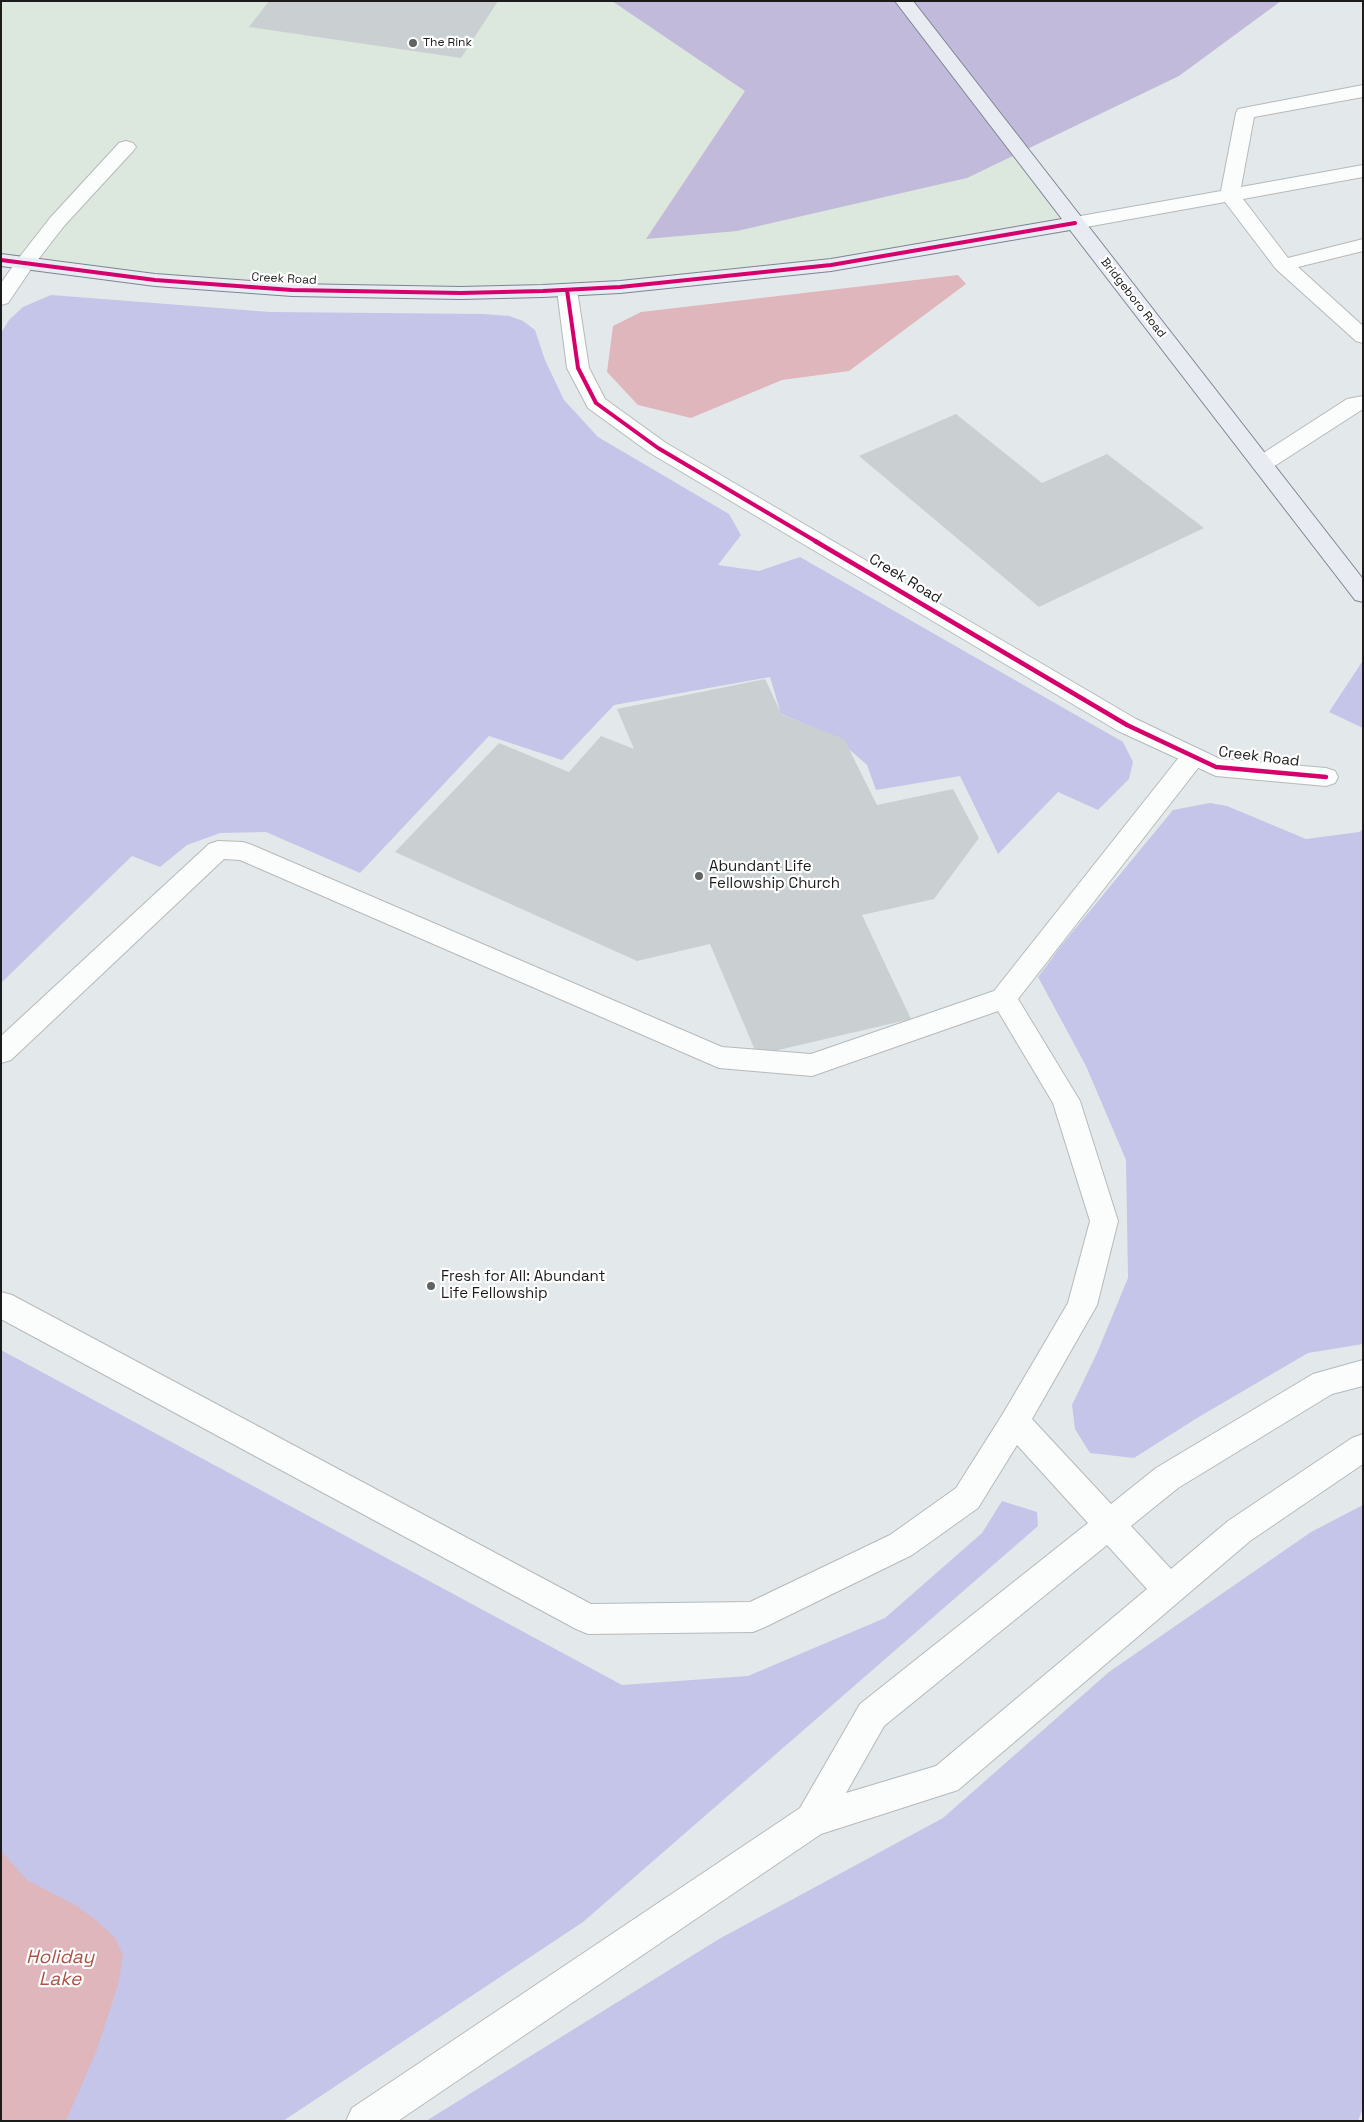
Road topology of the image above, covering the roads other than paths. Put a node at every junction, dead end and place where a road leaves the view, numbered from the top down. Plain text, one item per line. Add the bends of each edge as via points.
1 (904, 1) edge
2 (1363, 91) edge
3 (126, 147) dead end
4 (1363, 171) edge
5 (1230, 195) junction
6 (1075, 223) junction
7 (1363, 245) edge
8 (1, 260) edge
9 (25, 264) junction
10 (1284, 265) junction
11 (567, 290) junction
12 (1, 299) edge
13 (1363, 337) edge
14 (1360, 406) edge
15 (1262, 464) junction
16 (1363, 595) edge
17 (1193, 756) junction
18 (1326, 778) dead end
19 (1004, 998) junction
20 (1, 1053) edge
21 (1, 1304) edge
22 (1363, 1373) edge
23 (1014, 1421) junction
24 (1363, 1447) edge
25 (1110, 1524) junction
26 (1169, 1590) junction
27 (812, 1820) junction
28 (365, 2121) edge

1 - 6 street, Bridgeboro Road
2 - 5 street via 1245,113
3 - 9 street via 57,222
4 - 5 street
5 - 6 street
5 - 10 street
6 - 11 street, Creek Road via 831,265
6 - 15 street, Bridgeboro Road
7 - 10 street
8 - 9 street, Creek Road
9 - 11 street, Creek Road via 164,281 292,290 461,293
9 - 12 street
10 - 13 street
11 - 17 street, Creek Road via 578,368 596,403 658,448 1127,725
14 - 15 street
15 - 16 street, Bridgeboro Road
17 - 18 street, Creek Road via 1216,767
17 - 19 street
19 - 20 street via 812,1065 719,1057 243,851 218,850
19 - 23 street via 1066,1101 1104,1221 1082,1305
21 - 23 street via 588,1619 753,1617 902,1545 967,1498
22 - 25 street via 1324,1383 1167,1478
23 - 25 street
24 - 26 street via 1238,1531
25 - 26 street
25 - 27 street via 872,1715
26 - 27 street via 946,1779
27 - 28 street

